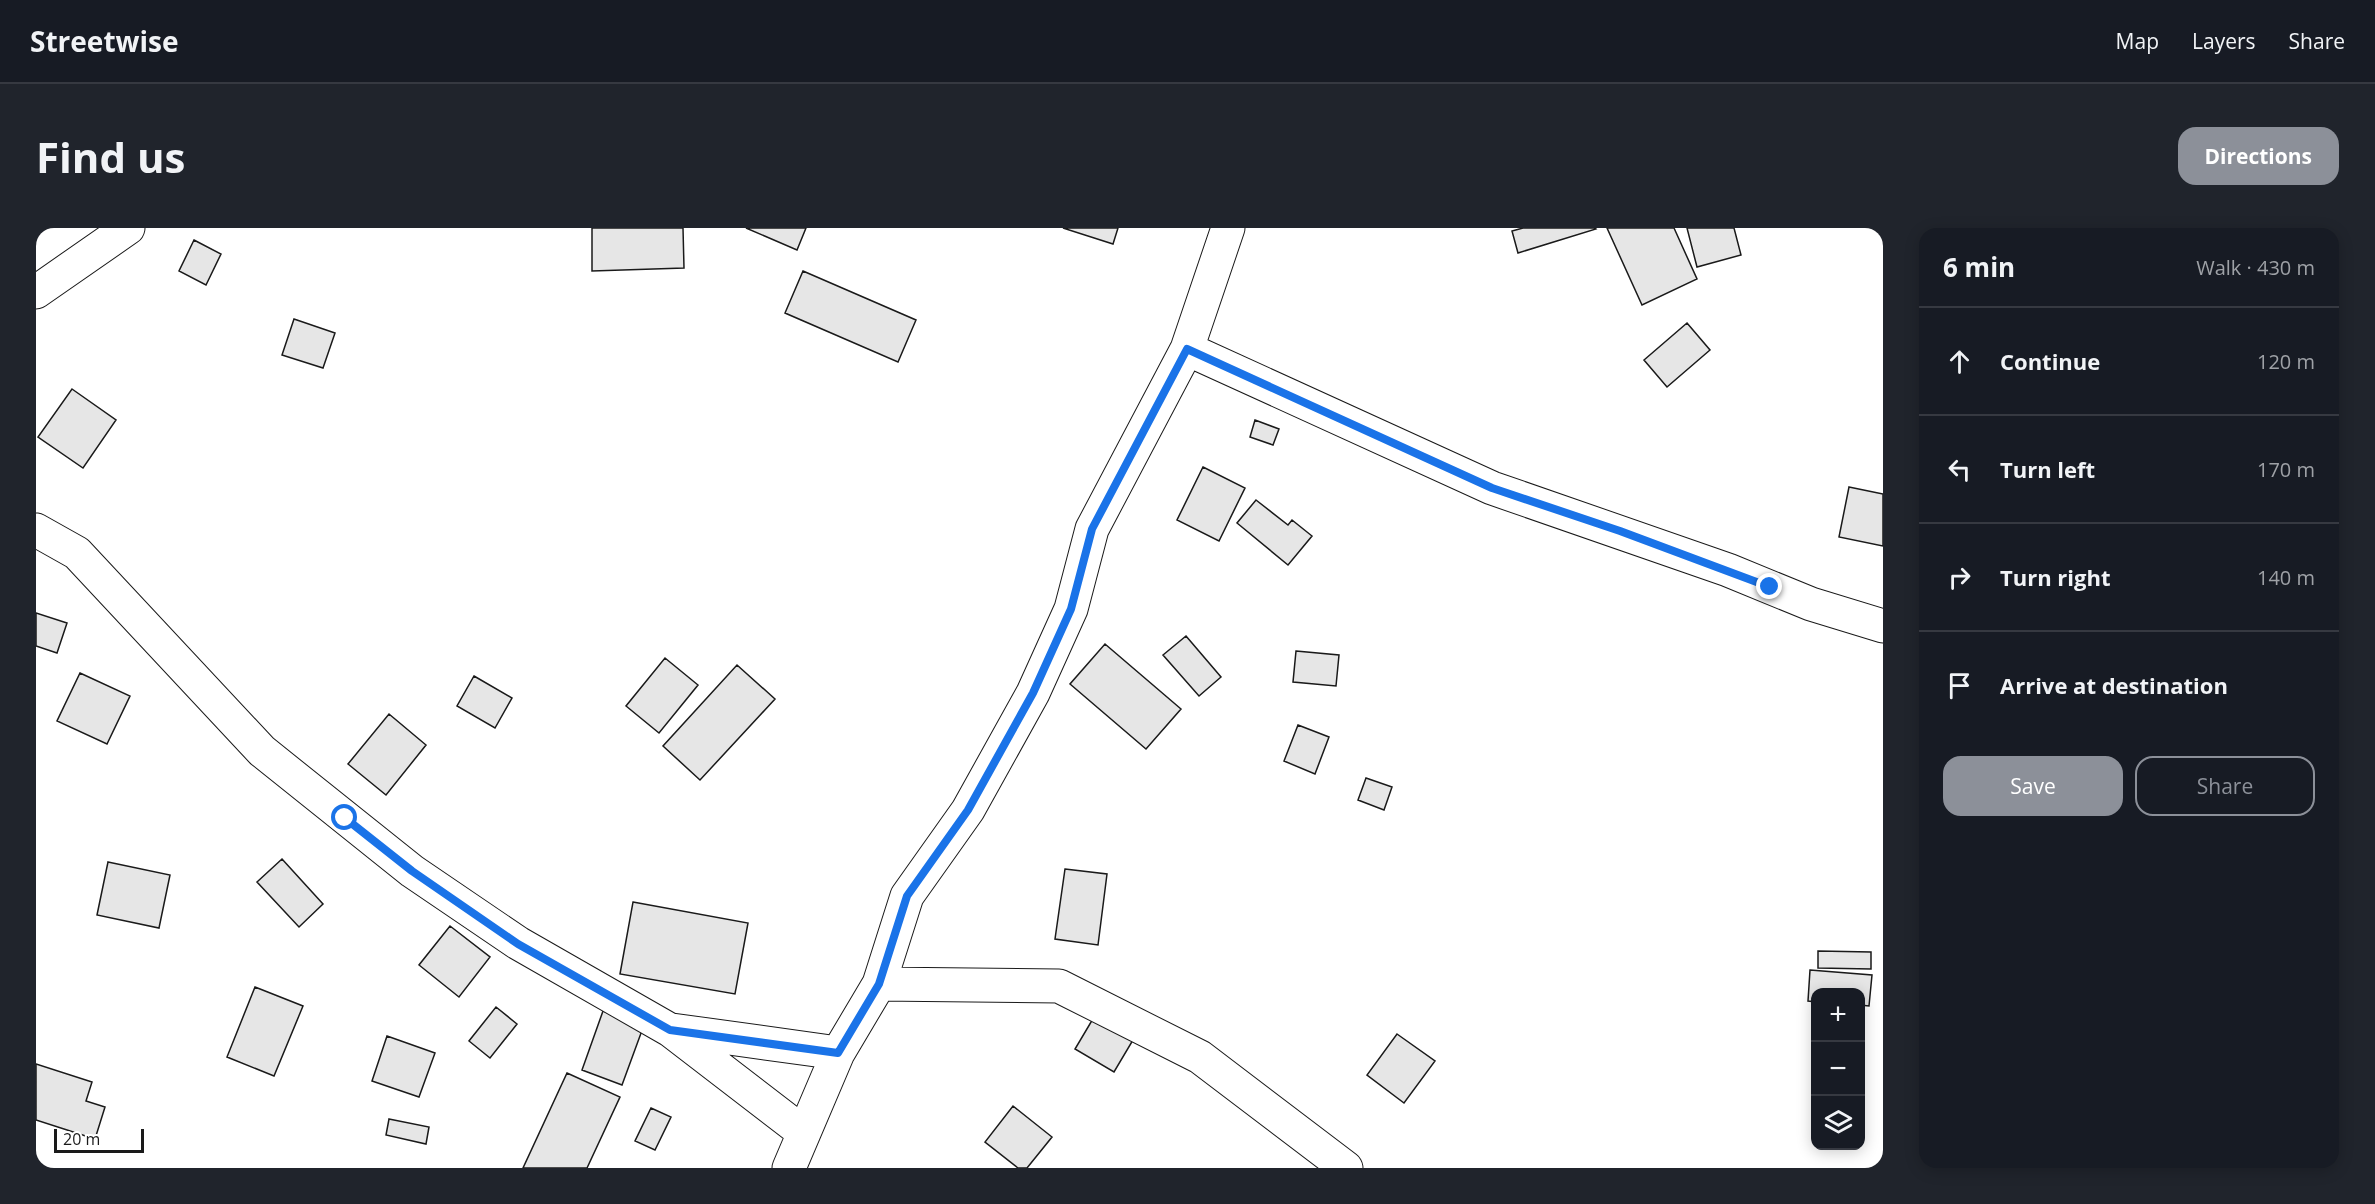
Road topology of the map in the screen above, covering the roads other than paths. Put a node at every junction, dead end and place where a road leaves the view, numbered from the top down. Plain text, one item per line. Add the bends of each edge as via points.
1 (128, 228) edge
2 (1228, 228) edge
3 (36, 292) edge
4 (1187, 349) junction
5 (36, 530) edge
6 (1883, 626) edge
7 (879, 984) junction
8 (670, 1030) junction
9 (838, 1053) junction
10 (804, 1133) junction
11 (789, 1168) edge
12 (1346, 1168) edge

1 - 3 street
2 - 4 street
4 - 6 street via 1492,488 1728,570 1811,604
4 - 7 street via 1092,529 1071,609 1033,693 968,810 907,896
5 - 8 street via 77,553 262,751 412,871 518,944
7 - 9 street
7 - 12 street via 1059,986 1200,1058
8 - 9 street
8 - 10 street
9 - 10 street
10 - 11 street

